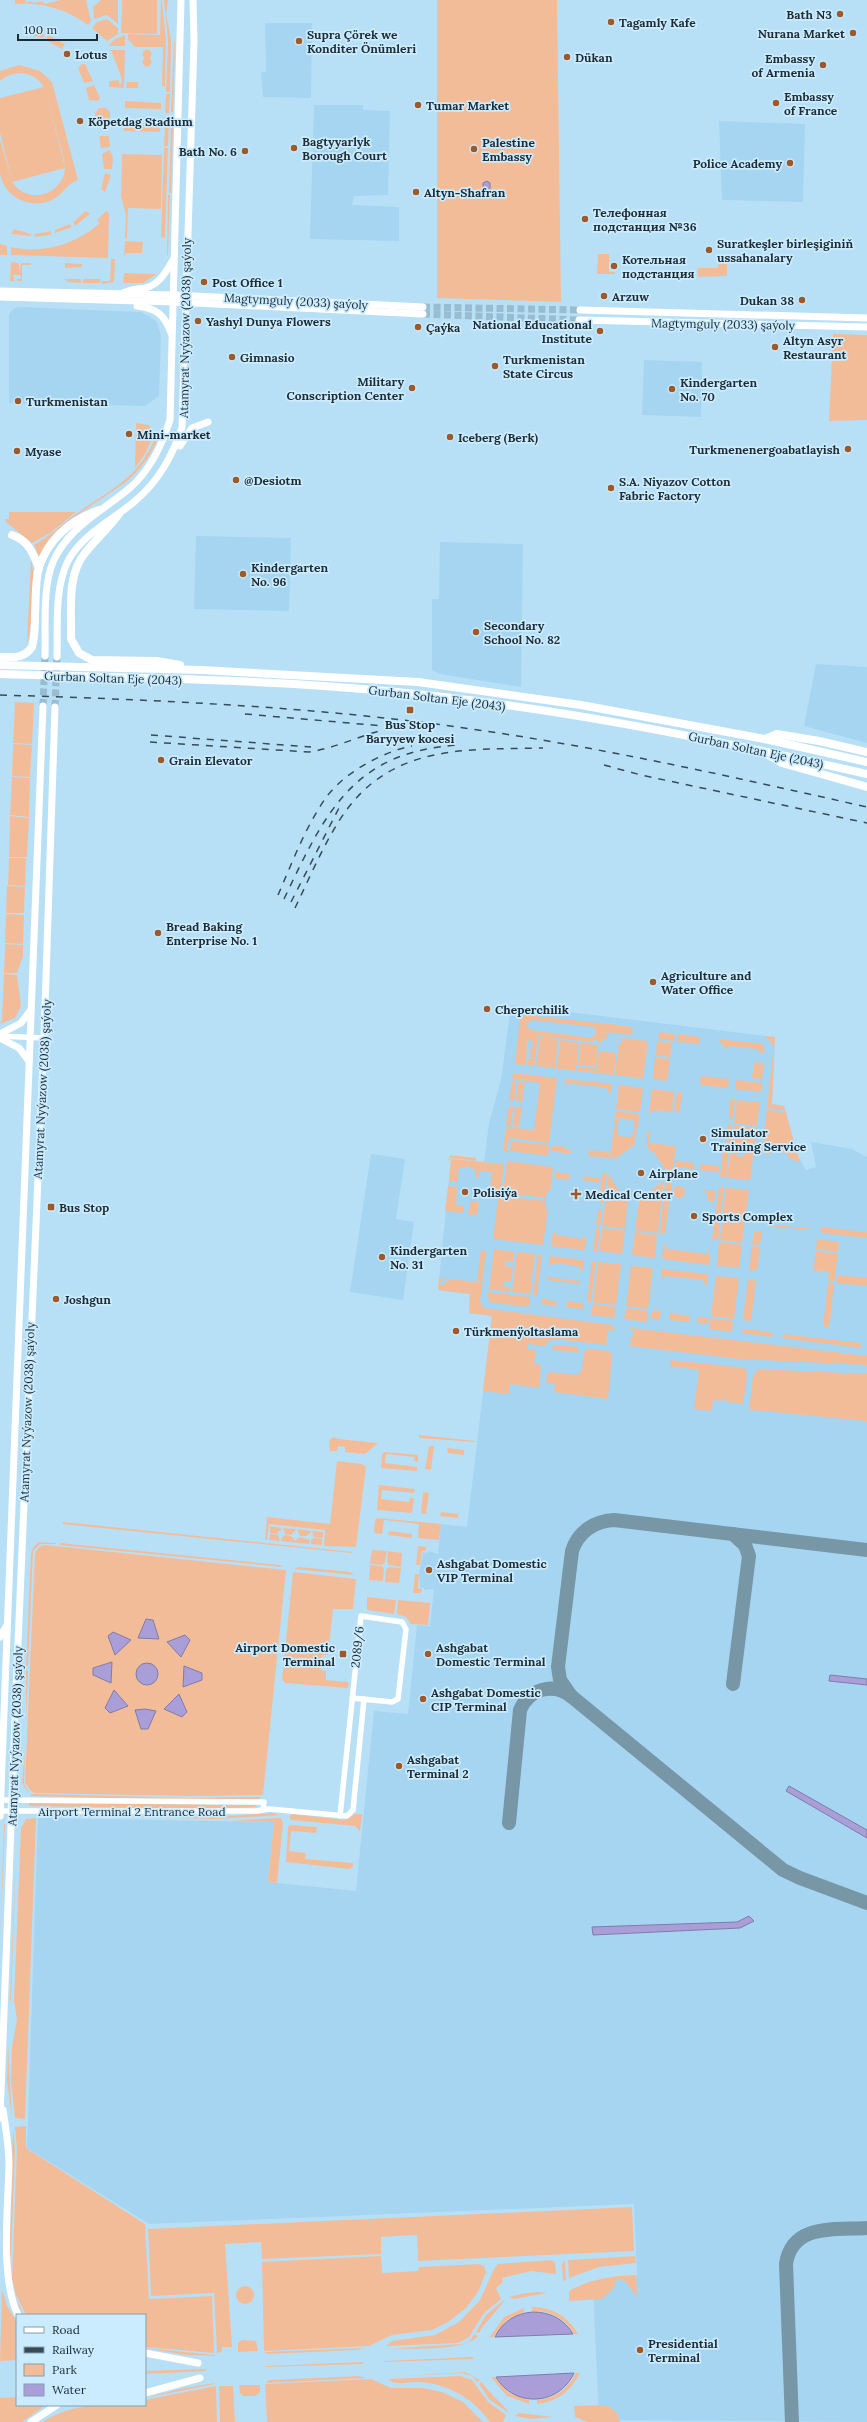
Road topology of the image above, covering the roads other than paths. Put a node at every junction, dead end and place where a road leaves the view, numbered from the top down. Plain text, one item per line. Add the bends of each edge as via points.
1 (181, 0) edge
2 (193, 0) edge
3 (174, 258) junction
4 (0, 291) edge
5 (0, 297) edge
6 (123, 298) junction
7 (174, 298) junction
8 (185, 299) junction
9 (423, 310) tunnel mouth
10 (580, 310) tunnel mouth
11 (867, 318) edge
12 (579, 320) tunnel mouth
13 (867, 327) edge
14 (173, 343) junction
15 (208, 422) dead end
16 (163, 470) junction
17 (99, 510) junction
18 (119, 514) junction
19 (12, 535) dead end
20 (39, 568) junction
21 (45, 656) tunnel mouth
22 (0, 657) edge
23 (57, 657) tunnel mouth
24 (0, 665) edge
25 (202, 670) junction
26 (0, 674) edge
27 (43, 706) tunnel mouth
28 (55, 707) tunnel mouth
29 (765, 739) junction
30 (759, 750) junction
31 (867, 752) edge
32 (867, 762) edge
33 (867, 774) edge
34 (867, 787) edge
35 (31, 1009) junction
36 (0, 1036) edge
37 (30, 1037) junction
38 (44, 1038) junction
39 (30, 1060) junction
40 (8, 1623) junction
41 (0, 1637) edge
42 (3, 1670) edge
43 (17, 1671) junction
44 (352, 1695) junction
45 (364, 1699) junction
46 (0, 1706) edge
47 (4, 1714) junction
48 (1, 1800) edge
49 (13, 1801) junction
50 (263, 1810) junction
51 (0, 1811) edge
52 (12, 1811) junction
53 (0, 1816) edge
54 (340, 1816) junction
55 (1, 2094) junction
56 (0, 2118) edge
57 (18, 2314) edge
58 (146, 2353) edge
59 (198, 2363) dead end
60 (200, 2378) dead end
61 (146, 2393) edge
62 (55, 2406) edge
63 (31, 2422) edge

1 - 3 main road, Atamyrat Nyýazow (2038) şaýoly
2 - 8 main road, Atamyrat Nyýazow (2038) şaýoly via 194,41
3 - 6 main road via 163,276 154,284 133,289
3 - 7 main road, Atamyrat Nyýazow (2038) şaýoly
4 - 6 main road, Magtymguly (2033) şaýoly
5 - 6 main road, Magtymguly (2033) şaýoly
6 - 7 main road, Magtymguly (2033) şaýoly
6 - 14 main road via 157,311 167,322
7 - 8 main road, Magtymguly (2033) şaýoly
7 - 14 main road, Atamyrat Nyýazow (2038) şaýoly
8 - 9 main road, Magtymguly (2033) şaýoly
8 - 16 main road, Atamyrat Nyýazow (2038) şaýoly via 182,428
10 - 11 main road, Magtymguly (2033) şaýoly
12 - 13 main road, Magtymguly (2033) şaýoly
14 - 17 main road, Atamyrat Nyýazow (2038) şaýoly via 171,410 161,445 139,479
15 - 16 main road via 198,424 186,434 172,462
16 - 18 main road, Atamyrat Nyýazow (2038) şaýoly via 146,491
17 - 20 highway via 67,526 53,543
17 - 21 main road, Atamyrat Nyýazow (2038) şaýoly via 68,537 52,564 48,582
18 - 23 main road, Atamyrat Nyýazow (2038) şaýoly via 80,544 66,567 60,586
18 - 25 highway via 85,553 75,573 72,584 71,639 74,647 92,660 156,661
19 - 20 highway via 24,540 29,546
20 - 22 highway via 32,647 27,654 18,657
24 - 25 highway, Gurban Soltan Eje (2043)
25 - 29 highway, Gurban Soltan Eje (2043) via 418,682 581,705
26 - 30 highway, Gurban Soltan Eje (2043) via 285,683 386,691 567,714
27 - 35 main road, Atamyrat Nyýazow (2038) şaýoly
28 - 38 main road, Atamyrat Nyýazow (2038) şaýoly
29 - 31 highway via 777,734
29 - 32 highway, Gurban Soltan Eje (2043)
30 - 33 highway, Gurban Soltan Eje (2043)
30 - 34 highway via 782,763
35 - 36 main road via 21,1023
35 - 37 main road, Atamyrat Nyýazow (2038) şaýoly
36 - 37 street
36 - 39 main road via 19,1048
37 - 38 street
37 - 39 main road, Atamyrat Nyýazow (2038) şaýoly
38 - 43 main road, Atamyrat Nyýazow (2038) şaýoly
39 - 40 main road, Atamyrat Nyýazow (2038) şaýoly via 9,1534
40 - 41 main road
40 - 42 main road, Atamyrat Nyýazow (2038) şaýoly
42 - 43 main road
42 - 47 main road, Atamyrat Nyýazow (2038) şaýoly
43 - 49 main road, Atamyrat Nyýazow (2038) şaýoly
44 - 45 street
44 - 45 street, 2089/6 via 360,1616 402,1622 406,1629 398,1699 394,1702
44 - 54 street, 2089/6
45 - 54 street via 353,1810 349,1815
46 - 47 main road
47 - 48 main road, Atamyrat Nyýazow (2038) şaýoly
48 - 49 street
48 - 51 main road, Atamyrat Nyýazow (2038) şaýoly
49 - 50 street via 264,1802
49 - 52 main road, Atamyrat Nyýazow (2038) şaýoly
50 - 52 street, Airport Terminal 2 Entrance Road
50 - 54 street, Airport Terminal 2 Entrance Road
51 - 52 street, Airport Terminal 2 Entrance Road
51 - 53 main road, Atamyrat Nyýazow (2038) şaýoly
52 - 55 main road, Atamyrat Nyýazow (2038) şaýoly
55 - 56 main road, Atamyrat Nyýazow (2038) şaýoly
55 - 57 main road via 8,2149 5,2281
58 - 59 main road
60 - 61 main road
62 - 63 main road

